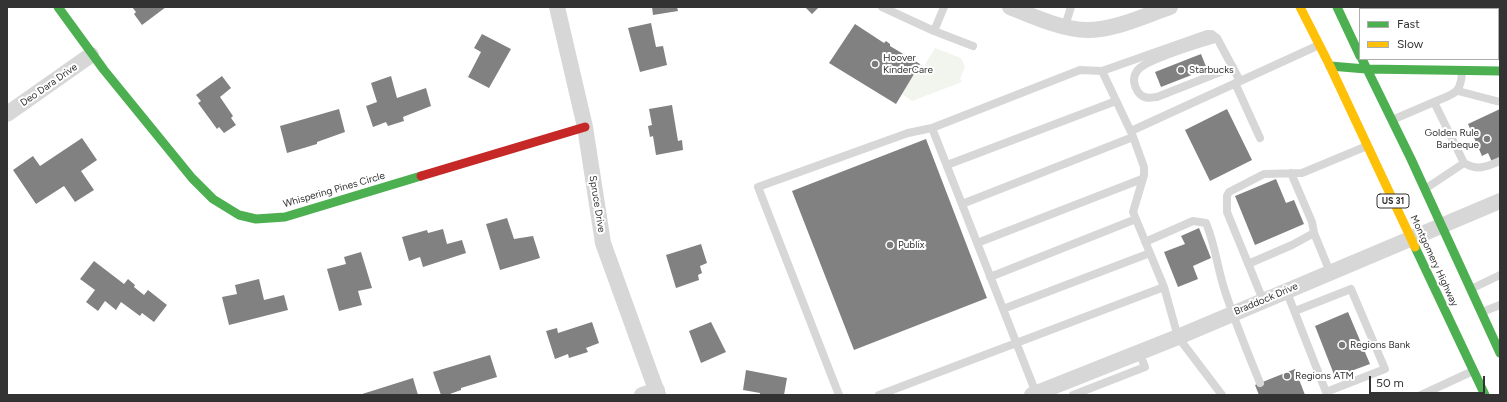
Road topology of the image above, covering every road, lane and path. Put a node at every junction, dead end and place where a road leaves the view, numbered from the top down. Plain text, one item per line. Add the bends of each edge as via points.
1 (58, 7) edge
2 (557, 7) edge
3 (882, 7) edge
4 (944, 7) edge
5 (1010, 7) edge
6 (1071, 7) edge
7 (1170, 7) edge
8 (1300, 7) edge
9 (1336, 7) edge
10 (1065, 26) junction
11 (934, 31) junction
12 (1217, 38) junction
13 (1319, 44) junction
14 (974, 46) dead end
15 (1359, 54) edge
16 (91, 55) junction
17 (1362, 60) edge
18 (1431, 60) edge
19 (1330, 66) junction
20 (1233, 67) junction
21 (1366, 69) junction
22 (1432, 69) junction
23 (1462, 70) junction
24 (1102, 71) junction
25 (1500, 71) edge
26 (1237, 82) junction
27 (1458, 91) junction
28 (1116, 100) junction
29 (1434, 102) junction
30 (1500, 102) edge
31 (7, 114) edge
32 (1392, 121) junction
33 (585, 127) junction
34 (932, 128) junction
35 (1132, 134) junction
36 (1260, 138) dead end
37 (1367, 146) junction
38 (1500, 161) edge
39 (1464, 163) junction
40 (947, 165) junction
41 (1291, 173) junction
42 (1142, 179) junction
43 (1425, 190) junction
44 (962, 204) junction
45 (1499, 205) edge
46 (1136, 219) junction
47 (1441, 225) junction
48 (1314, 233) junction
49 (1410, 238) junction
50 (1145, 242) junction
51 (977, 243) junction
52 (1150, 253) junction
53 (1248, 264) junction
54 (1330, 272) junction
55 (1500, 275) edge
56 (990, 276) junction
57 (1164, 287) junction
58 (1471, 289) junction
59 (1286, 290) junction
60 (1263, 300) junction
61 (1500, 305) edge
62 (1003, 309) junction
63 (1295, 311) junction
64 (1232, 313) junction
65 (1481, 313) junction
66 (1178, 337) junction
67 (1017, 344) junction
68 (1139, 352) junction
69 (1500, 353) edge
70 (1474, 371) junction
71 (1260, 383) dead end
72 (652, 393) edge
73 (1034, 394) edge
74 (839, 395) edge
75 (879, 395) edge
76 (1073, 395) edge
77 (1222, 395) edge
78 (1421, 395) edge
79 (1485, 395) edge

1 - 16 main road, Whispering Pines Circle
2 - 33 street, Spruce Drive
3 - 11 lane
4 - 11 lane
5 - 10 street
6 - 10 lane
7 - 10 street via 1108,27 1086,30
8 - 13 main road, Montgomery Highway / US 31
9 - 15 main road
11 - 14 lane
12 - 20 lane
12 - 20 lane via 1142,67 1135,75 1135,87 1139,94 1146,98 1157,97
12 - 24 lane via 1212,34 1197,36
13 - 19 main road, Montgomery Highway / US 31
13 - 26 lane
16 - 31 street, Deo Dara Drive
16 - 33 main road, Whispering Pines Circle via 200,188 240,216 254,219 285,217
17 - 21 main road
18 - 22 lane
19 - 21 main road
19 - 37 main road, Montgomery Highway / US 31
20 - 26 lane
21 - 22 main road
21 - 32 main road
22 - 23 main road
23 - 25 main road
23 - 27 lane
24 - 28 lane
24 - 34 lane via 1080,70
26 - 35 lane
26 - 36 lane
27 - 29 lane
27 - 30 lane
28 - 35 lane
28 - 40 lane
29 - 32 lane
29 - 39 lane
32 - 43 main road
33 - 72 street, Spruce Drive via 603,243
34 - 40 lane
34 - 74 lane via 908,133 758,187
35 - 42 lane via 1144,167
35 - 44 lane
37 - 41 lane via 1302,173
37 - 49 main road, Montgomery Highway / US 31
38 - 39 lane via 1482,169 1472,168
39 - 43 lane
40 - 44 lane
41 - 48 lane via 1312,222
41 - 53 lane via 1264,174 1242,184 1227,196 1227,212
42 - 46 lane via 1133,212
42 - 51 lane
43 - 47 main road
44 - 51 lane
45 - 47 street, Braddock Drive
46 - 50 lane
46 - 56 lane
47 - 49 street, Braddock Drive
47 - 58 main road
48 - 53 lane
48 - 54 lane
49 - 54 street, Braddock Drive
49 - 70 main road, Montgomery Highway / US 31
50 - 52 lane
50 - 64 lane via 1193,221 1206,223
51 - 56 lane
52 - 57 lane
52 - 62 lane
53 - 60 lane
54 - 59 street, Braddock Drive
55 - 58 lane
56 - 62 lane
57 - 66 lane
57 - 67 lane
58 - 65 main road
59 - 60 street, Braddock Drive
59 - 63 lane
60 - 64 street, Braddock Drive
61 - 65 lane
62 - 67 lane
63 - 63 lane via 1326,392 1385,369 1351,288
64 - 66 street, Braddock Drive
64 - 71 lane
65 - 69 main road
66 - 68 street, Braddock Drive
66 - 77 lane
67 - 73 lane
67 - 75 lane
68 - 73 street, Braddock Drive
68 - 76 lane via 1145,367
70 - 78 lane
70 - 79 main road, Montgomery Highway / US 31

